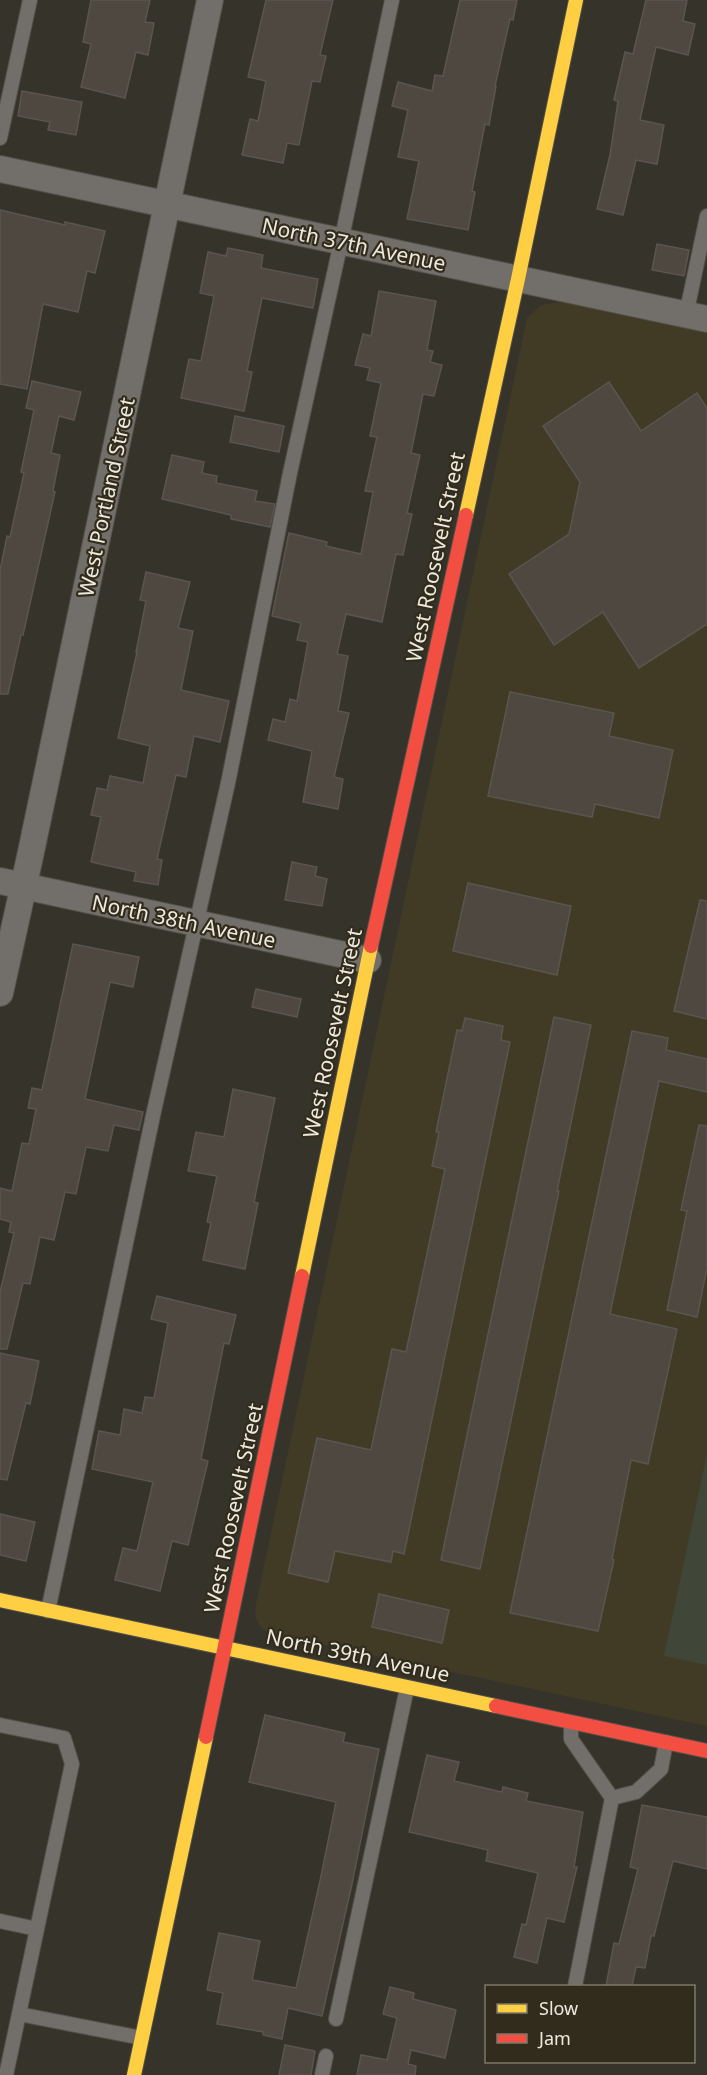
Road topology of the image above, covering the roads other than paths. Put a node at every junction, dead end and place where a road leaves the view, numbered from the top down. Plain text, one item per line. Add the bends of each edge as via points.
1 (30, 0) edge
2 (210, 0) edge
3 (392, 0) edge
4 (576, 0) edge
5 (0, 138) edge
6 (0, 169) edge
7 (167, 205) junction
8 (707, 216) edge
9 (341, 242) junction
10 (518, 279) junction
11 (697, 317) edge
12 (12, 884) edge
13 (195, 923) junction
14 (368, 960) junction
15 (0, 993) edge
16 (0, 1600) edge
17 (48, 1611) junction
18 (225, 1649) junction
19 (406, 1688) junction
20 (571, 1723) junction
21 (0, 1725) edge
22 (666, 1742) junction
23 (707, 1751) edge
24 (612, 1798) junction
25 (0, 1921) edge
26 (37, 1929) junction
27 (575, 1985) edge
28 (19, 2014) junction
29 (336, 2019) dead end
30 (142, 2038) junction
31 (326, 2056) dead end
32 (6, 2075) edge
33 (134, 2075) edge
34 (322, 2075) edge

1 - 5 lane
2 - 7 street, West Portland Street
3 - 9 lane
4 - 10 street, West Roosevelt Street
6 - 7 street, North 37th Avenue
7 - 9 street, North 37th Avenue
7 - 12 street, West Portland Street
8 - 11 lane
9 - 10 street, North 37th Avenue
9 - 13 lane
10 - 11 street, North 37th Avenue
10 - 14 street, West Roosevelt Street
12 - 13 street, North 38th Avenue
12 - 15 street, West Portland Street
13 - 14 street, North 38th Avenue
13 - 17 lane
14 - 18 street, West Roosevelt Street
16 - 17 street, North 39th Avenue
17 - 18 street, North 39th Avenue
18 - 19 street, North 39th Avenue
18 - 30 street, West Roosevelt Street
19 - 20 street, North 39th Avenue
19 - 29 lane
20 - 22 street, North 39th Avenue
20 - 24 lane via 571,1739
21 - 26 lane via 64,1738 72,1764
22 - 23 street, North 39th Avenue
22 - 24 lane via 662,1769 636,1792
24 - 27 lane
25 - 26 lane
26 - 28 lane
28 - 30 lane
28 - 32 lane
30 - 33 street, West Roosevelt Street
31 - 34 lane

